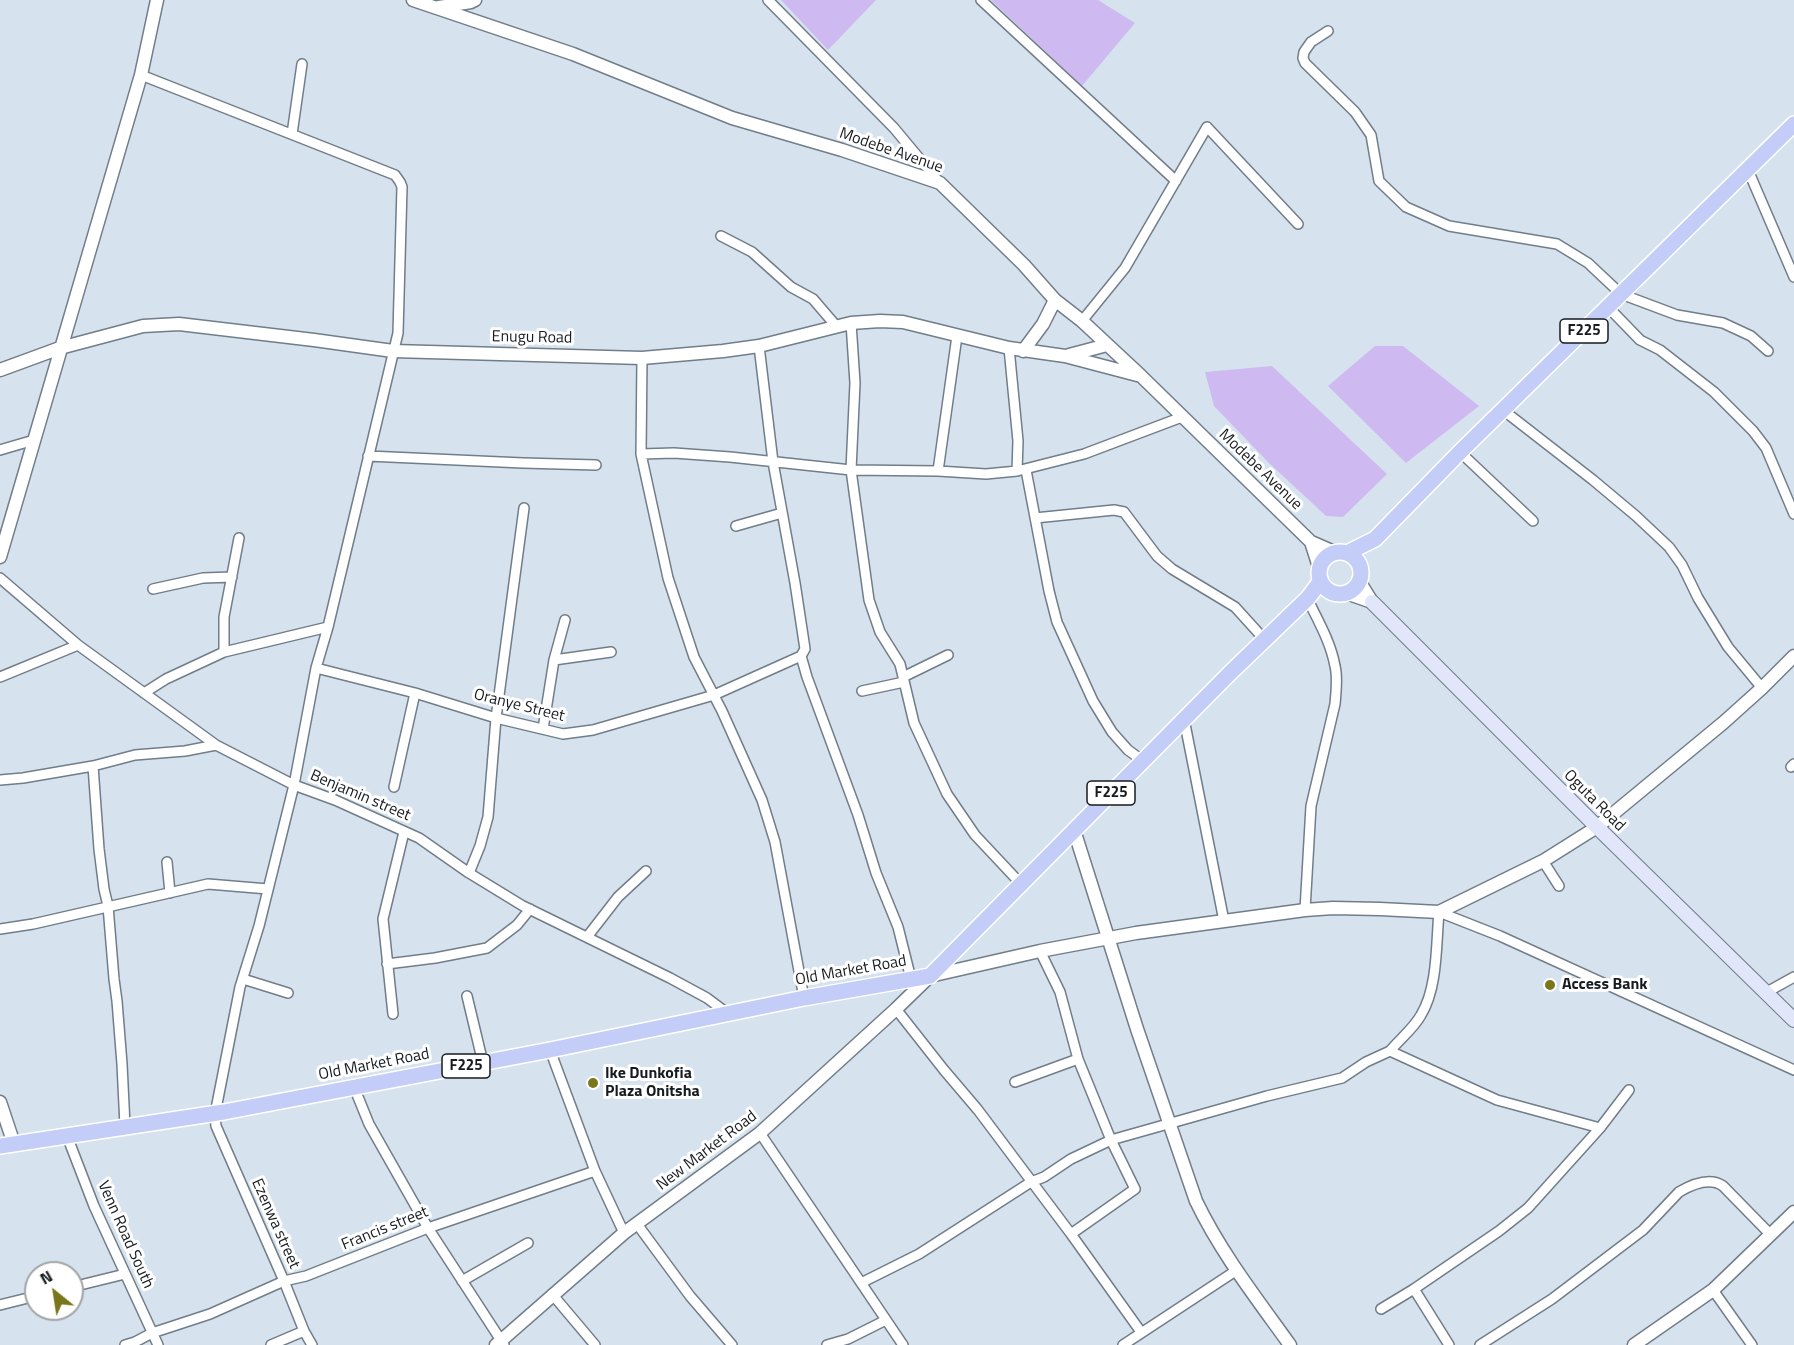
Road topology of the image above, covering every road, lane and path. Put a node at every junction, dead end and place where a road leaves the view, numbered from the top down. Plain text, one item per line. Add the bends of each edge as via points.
1 (157, 0) edge
2 (413, 0) edge
3 (475, 0) edge
4 (768, 0) edge
5 (981, 0) edge
6 (438, 8) junction
7 (1328, 31) dead end
8 (302, 64) dead end
9 (141, 75) junction
10 (1792, 132) edge
11 (292, 134) junction
12 (1748, 170) junction
13 (1176, 181) junction
14 (940, 183) junction
15 (1298, 224) dead end
16 (721, 236) dead end
17 (1794, 277) edge
18 (1621, 294) junction
19 (1055, 300) junction
20 (1608, 308) junction
21 (1082, 321) junction
22 (851, 323) junction
23 (837, 327) junction
24 (957, 336) junction
25 (1107, 345) junction
26 (759, 346) junction
27 (60, 348) junction
28 (1009, 348) junction
29 (393, 351) junction
30 (1023, 351) junction
31 (1768, 351) dead end
32 (1065, 356) junction
33 (642, 358) junction
34 (0, 370) edge
35 (1141, 376) junction
36 (1503, 410) junction
37 (1182, 417) junction
38 (34, 440) junction
39 (0, 450) edge
40 (1460, 452) junction
41 (642, 454) junction
42 (368, 456) junction
43 (773, 462) junction
44 (596, 465) dead end
45 (851, 470) junction
46 (938, 471) junction
47 (1022, 471) junction
48 (524, 508) dead end
49 (782, 513) junction
50 (1794, 514) edge
51 (1035, 518) junction
52 (1533, 521) dead end
53 (736, 526) dead end
54 (239, 538) dead end
55 (1375, 539) junction
56 (1311, 542) junction
57 (1341, 552) junction
58 (0, 557) edge
59 (1360, 574) junction
60 (1320, 575) junction
61 (232, 577) junction
62 (0, 578) edge
63 (153, 589) dead end
64 (1340, 593) junction
65 (1372, 602) junction
66 (1310, 604) junction
67 (1293, 612) junction
68 (565, 620) dead end
69 (328, 627) junction
70 (1264, 639) junction
71 (78, 645) junction
72 (224, 652) junction
73 (612, 652) dead end
74 (948, 655) dead end
75 (1794, 656) edge
76 (801, 657) junction
77 (554, 660) junction
78 (316, 668) junction
79 (0, 677) edge
80 (904, 679) junction
81 (1762, 688) junction
82 (862, 691) dead end
83 (144, 693) junction
84 (415, 693) junction
85 (714, 695) junction
86 (1191, 711) junction
87 (496, 718) junction
88 (543, 729) junction
89 (216, 745) junction
90 (1143, 761) junction
91 (93, 766) junction
92 (0, 780) edge
93 (294, 785) junction
94 (394, 787) dead end
95 (1597, 827) junction
96 (1074, 830) junction
97 (404, 832) junction
98 (1543, 861) junction
99 (167, 862) dead end
100 (646, 871) dead end
101 (469, 873) junction
102 (1021, 884) junction
103 (1559, 886) dead end
104 (268, 889) junction
105 (170, 893) junction
106 (108, 906) junction
107 (530, 909) junction
108 (1305, 910) junction
109 (1439, 912) junction
110 (1224, 921) junction
111 (0, 929) edge
112 (587, 937) junction
113 (1108, 939) junction
114 (1040, 951) junction
115 (387, 964) junction
116 (930, 976) junction
117 (1794, 977) edge
118 (911, 978) junction
119 (243, 979) junction
120 (1767, 992) junction
121 (288, 993) dead end
122 (467, 996) dead end
123 (804, 998) junction
124 (896, 1010) junction
125 (727, 1013) junction
126 (393, 1014) dead end
127 (1794, 1020) edge
128 (549, 1050) junction
129 (1390, 1051) junction
130 (1078, 1059) junction
131 (483, 1063) junction
132 (1794, 1070) edge
133 (1015, 1082) dead end
134 (354, 1087) junction
135 (1629, 1090) dead end
136 (0, 1102) edge
137 (215, 1114) junction
138 (1170, 1124) junction
139 (125, 1126) junction
140 (1600, 1128) junction
141 (760, 1133) junction
142 (67, 1136) junction
143 (1111, 1140) junction
144 (7, 1145) edge
145 (595, 1171) junction
146 (1031, 1182) junction
147 (1794, 1212) edge
148 (636, 1224) junction
149 (428, 1228) junction
150 (624, 1233) junction
151 (1071, 1234) junction
152 (1770, 1234) junction
153 (528, 1243) dead end
154 (1237, 1270) junction
155 (125, 1274) junction
156 (284, 1281) junction
157 (462, 1281) junction
158 (861, 1283) junction
159 (84, 1284) edge
160 (1414, 1289) junction
161 (1713, 1290) junction
162 (552, 1294) junction
163 (24, 1299) edge
164 (0, 1305) edge
165 (1381, 1309) dead end
166 (886, 1320) junction
167 (304, 1331) junction
168 (1141, 1332) junction
169 (152, 1333) junction
170 (500, 1344) edge
171 (125, 1345) edge
172 (158, 1345) edge
173 (271, 1345) edge
174 (312, 1345) edge
175 (595, 1345) edge
176 (732, 1345) edge
177 (827, 1345) edge
178 (903, 1345) edge
179 (1123, 1345) edge
180 (1290, 1345) edge
181 (1449, 1345) edge
182 (1479, 1345) edge
183 (1634, 1345) edge
184 (1752, 1345) edge

1 - 9 street
2 - 6 street, Modebe Avenue
3 - 6 street
4 - 14 street via 894,128
5 - 13 street
6 - 14 street, Modebe Avenue via 573,54 732,118
7 - 18 street via 1307,46 1305,63 1354,112 1371,135 1379,181 1406,207 1449,226 1557,244 1588,263
8 - 11 street
9 - 11 street
9 - 27 street
10 - 12 main road, F225
11 - 29 street via 395,175 400,182 398,333
12 - 17 street
12 - 18 main road, F225
13 - 15 street via 1207,127
13 - 21 street via 1125,268
14 - 19 street, Modebe Avenue
16 - 23 street via 752,252 791,287 813,299
18 - 20 main road, F225
18 - 31 street via 1677,315 1723,323 1751,336
19 - 21 street, Modebe Avenue
19 - 30 street
20 - 36 main road, F225
20 - 50 street via 1640,340 1660,350 1714,392 1753,430 1766,448
21 - 25 street, Modebe Avenue
22 - 23 street, Enugu Road
22 - 24 street, Enugu Road via 903,322
22 - 45 street via 855,383
23 - 26 street, Enugu Road
24 - 28 street, Enugu Road
24 - 46 street
25 - 32 street
25 - 35 street, Modebe Avenue
26 - 33 street, Enugu Road
26 - 43 street
27 - 29 street, Enugu Road via 142,326 179,324
27 - 34 street, Enugu Road
27 - 38 street
28 - 30 street, Enugu Road
28 - 47 street
29 - 33 street, Enugu Road
29 - 42 street
30 - 32 street, Enugu Road
32 - 35 street
33 - 41 street
35 - 37 street, Modebe Avenue
36 - 40 main road, F225
36 - 81 street via 1593,480 1669,547 1728,647
37 - 47 street via 1084,454
37 - 56 street, Modebe Avenue
38 - 39 street
38 - 58 street
40 - 52 street
40 - 55 main road, F225
41 - 43 street
41 - 85 street via 668,578 694,657
42 - 44 street
42 - 69 street
43 - 45 street
43 - 49 street
45 - 46 street
45 - 80 street via 869,600
46 - 47 street
47 - 51 street
48 - 87 street
49 - 53 street
49 - 76 street via 805,649
51 - 70 street via 1124,512 1157,556 1235,607
51 - 90 street via 1049,591 1064,639 1093,701 1113,732
54 - 61 street
55 - 57 main road, F225
55 - 59 main road, F225
56 - 57 street
56 - 60 street
57 - 59 main road via 1353,556
57 - 60 main road, F225 via 1324,558
59 - 64 main road, F225 via 1352,590
59 - 65 street
60 - 64 main road via 1324,587
60 - 67 main road, F225 via 1315,591
61 - 63 street via 202,578
61 - 72 street via 224,617
62 - 71 street, Benjamin street
64 - 65 street
64 - 66 main road, F225
65 - 95 main road, Oguta Road
66 - 67 main road, F225
66 - 108 street via 1336,667 1336,686 1311,806
67 - 70 main road, F225
68 - 77 street
69 - 72 street
69 - 78 street
70 - 86 main road, F225
71 - 79 street
71 - 83 street, Benjamin street
72 - 83 street
73 - 77 street
74 - 80 street
75 - 81 street
76 - 85 street, Oranye Street
76 - 118 street via 898,927
77 - 88 street
78 - 84 street, Oranye Street
78 - 93 street
80 - 82 street
80 - 102 street via 914,723 947,794 975,834
81 - 95 street
83 - 89 street, Benjamin street
84 - 87 street, Oranye Street
84 - 94 street
85 - 88 street, Oranye Street via 592,730 563,734
85 - 123 street via 762,800 775,842
86 - 90 main road, F225
86 - 110 street
87 - 88 street, Oranye Street
87 - 101 street via 488,817
89 - 91 street via 135,755
89 - 93 street, Benjamin street
90 - 96 main road, F225
91 - 92 street
91 - 106 street
93 - 97 street, Benjamin street
93 - 104 street
95 - 98 street
95 - 120 main road, Oguta Road
96 - 102 main road, F225
96 - 113 street
97 - 101 street, Benjamin street
97 - 115 street via 383,919
98 - 103 street
98 - 109 street
99 - 105 street
100 - 112 street via 618,897
101 - 107 street, Benjamin street
102 - 116 main road, F225
104 - 105 street via 208,884
104 - 119 street
105 - 106 street
106 - 111 street
106 - 139 street
107 - 112 street, Benjamin street
107 - 115 street via 517,925 487,948
108 - 109 street
108 - 110 street
109 - 129 street via 1433,986 1428,1002
109 - 132 street
110 - 113 street
112 - 125 street, Benjamin street via 707,998
113 - 114 street
113 - 138 street
114 - 116 street
114 - 130 street via 1060,992
115 - 126 street
116 - 118 main road, Old Market Road / F225
116 - 124 street, New Market Road
117 - 120 street
118 - 123 main road, Old Market Road / F225
119 - 121 street
119 - 137 street
120 - 127 main road, Oguta Road
122 - 131 street
123 - 125 main road, Old Market Road / F225
124 - 141 street, New Market Road
124 - 146 street
125 - 128 main road, Old Market Road / F225
128 - 131 main road, Old Market Road / F225
128 - 145 street
129 - 138 street via 1342,1078
129 - 140 street via 1497,1100
130 - 133 street
130 - 143 street
131 - 134 main road, Old Market Road / F225
134 - 137 main road, Old Market Road / F225
134 - 149 street via 369,1124
135 - 140 street
136 - 144 street
137 - 139 main road, Old Market Road / F225
137 - 156 street, Ezenwa street via 216,1126
138 - 143 street
138 - 154 street via 1196,1201
139 - 142 main road, Old Market Road / F225
140 - 160 street via 1528,1208
141 - 148 street, New Market Road
141 - 158 street
142 - 144 main road, Old Market Road / F225
142 - 155 street, Venn Road South
143 - 146 street
143 - 151 street via 1135,1189
145 - 149 street, Francis street
145 - 150 street
146 - 151 street
146 - 158 street via 919,1254
147 - 152 street
148 - 150 street, New Market Road
148 - 176 street
149 - 156 street, Francis street via 326,1269
149 - 157 street
150 - 162 street, New Market Road
151 - 168 street
152 - 161 street
152 - 182 street via 1716,1181 1686,1188 1643,1230 1552,1299
153 - 157 street
154 - 168 street
154 - 180 street
155 - 159 street
155 - 169 street, Venn Road South
156 - 167 street, Ezenwa street
156 - 169 street, Francis street via 210,1314
157 - 170 street
158 - 166 street
160 - 165 street
160 - 181 street
161 - 183 street
161 - 184 street
162 - 170 street, New Market Road
162 - 175 street
163 - 164 street
166 - 177 street via 848,1340
166 - 178 street
167 - 173 street
167 - 174 street, Ezenwa street
168 - 179 street
169 - 171 street, Francis street
169 - 172 street, Venn Road South

